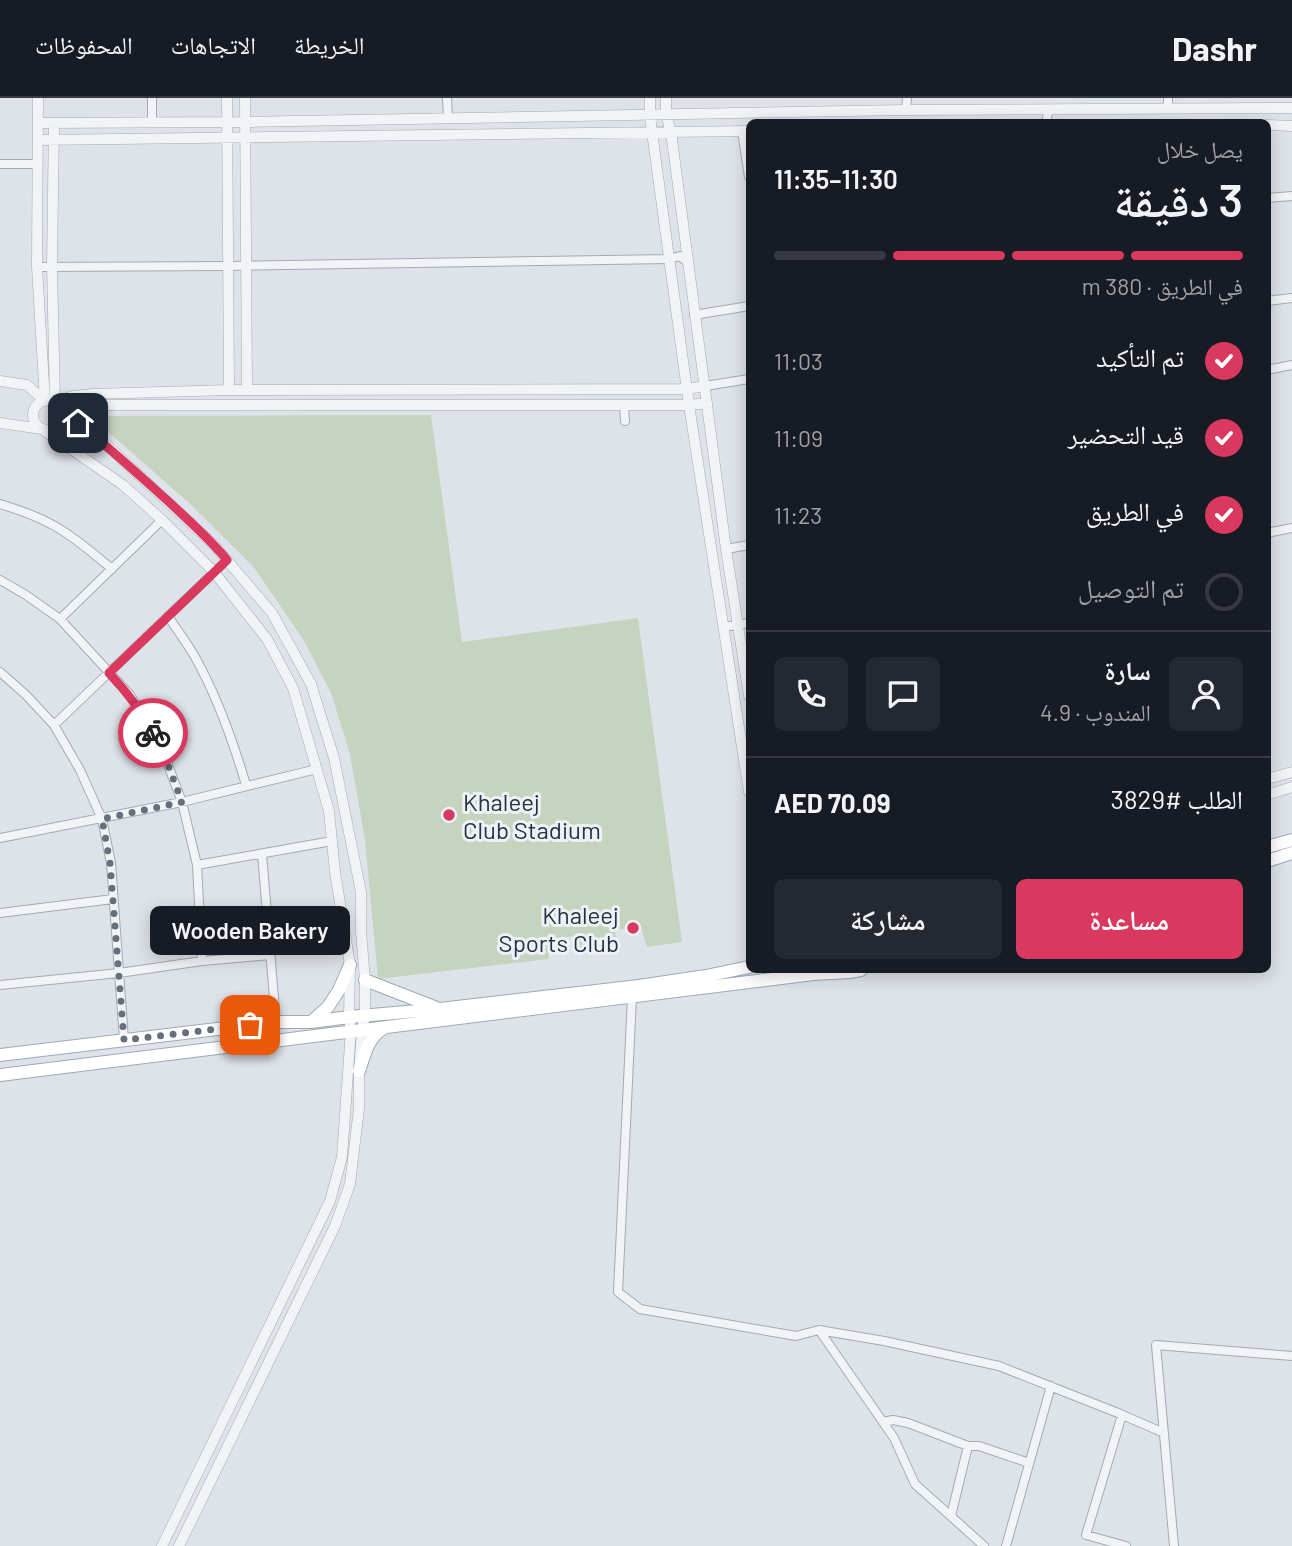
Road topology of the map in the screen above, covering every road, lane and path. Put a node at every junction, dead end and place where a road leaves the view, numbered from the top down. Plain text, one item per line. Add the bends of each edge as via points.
1 (38, 98) edge
2 (152, 98) edge
3 (227, 98) edge
4 (245, 98) edge
5 (447, 98) edge
6 (650, 98) edge
7 (666, 98) edge
8 (907, 98) edge
9 (1168, 104) edge
10 (1292, 108) edge
11 (1049, 109) junction
12 (906, 110) junction
13 (650, 115) junction
14 (666, 115) junction
15 (448, 118) junction
16 (1047, 119) edge
17 (227, 122) junction
18 (245, 122) junction
19 (38, 123) junction
20 (54, 123) junction
21 (155, 123) junction
22 (1271, 125) edge
23 (1292, 126) edge
24 (746, 131) edge
25 (652, 132) junction
26 (671, 132) junction
27 (245, 137) junction
28 (227, 138) junction
29 (149, 139) junction
30 (38, 140) junction
31 (54, 140) junction
32 (0, 164) edge
33 (38, 164) junction
34 (1292, 196) edge
35 (1271, 198) edge
36 (669, 259) junction
37 (687, 262) junction
38 (228, 266) junction
39 (246, 266) junction
40 (37, 267) junction
41 (52, 267) junction
42 (1292, 298) edge
43 (1271, 301) edge
44 (746, 306) edge
45 (694, 315) junction
46 (1292, 365) edge
47 (1271, 369) edge
48 (746, 379) edge
49 (0, 381) edge
50 (705, 386) junction
51 (687, 389) junction
52 (229, 390) junction
53 (247, 390) junction
54 (707, 402) junction
55 (54, 404) junction
56 (624, 405) junction
57 (689, 405) junction
58 (625, 421) dead end
59 (0, 423) edge
60 (42, 429) junction
61 (0, 504) edge
62 (162, 520) junction
63 (1292, 528) edge
64 (1271, 532) edge
65 (746, 546) edge
66 (726, 549) junction
67 (227, 560) junction
68 (112, 569) junction
69 (214, 572) junction
70 (0, 580) edge
71 (168, 616) junction
72 (60, 619) junction
73 (744, 624) edge
74 (724, 627) junction
75 (746, 653) edge
76 (0, 672) edge
77 (109, 673) junction
78 (54, 725) junction
79 (317, 769) junction
80 (746, 772) edge
81 (1292, 772) edge
82 (1271, 778) edge
83 (246, 785) junction
84 (1292, 787) edge
85 (1271, 793) edge
86 (182, 802) junction
87 (102, 819) junction
88 (0, 838) edge
89 (1292, 839) edge
90 (332, 841) junction
91 (1271, 846) edge
92 (1292, 853) edge
93 (262, 854) junction
94 (1271, 859) edge
95 (197, 866) junction
96 (113, 899) junction
97 (0, 913) edge
98 (270, 956) junction
99 (202, 961) junction
100 (349, 965) junction
101 (746, 969) edge
102 (119, 973) junction
103 (831, 973) edge
104 (365, 980) junction
105 (0, 985) edge
106 (632, 997) junction
107 (440, 1009) junction
108 (365, 1015) junction
109 (349, 1017) junction
110 (276, 1022) junction
111 (311, 1022) junction
112 (387, 1027) junction
113 (356, 1030) junction
114 (124, 1040) junction
115 (0, 1055) edge
116 (359, 1072) junction
117 (0, 1075) edge
118 (819, 1330) junction
119 (1292, 1356) edge
120 (1051, 1386) junction
121 (1122, 1415) junction
122 (883, 1422) junction
123 (1164, 1433) junction
124 (968, 1446) junction
125 (1029, 1463) junction
126 (951, 1516) junction
127 (162, 1546) edge
128 (179, 1546) edge
129 (984, 1546) edge
130 (1006, 1546) edge
131 (1126, 1546) edge
132 (1174, 1546) edge

1 - 19 street
2 - 21 street
3 - 17 street
4 - 18 street
5 - 15 street
6 - 13 street
7 - 14 street
8 - 12 street
9 - 10 street
9 - 11 street
11 - 12 street
11 - 16 street
12 - 14 street
13 - 14 street
13 - 15 street
13 - 25 street
14 - 26 street
15 - 18 street
17 - 18 street
17 - 21 street
17 - 28 street
18 - 27 street
19 - 20 street
19 - 30 street
20 - 21 street
20 - 31 street
21 - 29 street
22 - 23 street
24 - 26 street
25 - 26 street
25 - 27 street
25 - 36 street
26 - 37 street
27 - 28 street
27 - 39 street
28 - 29 street
28 - 38 street
29 - 31 street
30 - 31 street
30 - 33 street
31 - 41 street
32 - 33 street
33 - 40 street
34 - 35 street
36 - 37 street via 680,256
36 - 39 street
36 - 51 street
37 - 45 street
38 - 39 street
38 - 41 street
38 - 52 street
39 - 53 street
40 - 41 street
40 - 55 street
41 - 55 street
42 - 43 street
44 - 45 street
45 - 50 street
46 - 47 street
48 - 50 street
49 - 55 street via 27,385
50 - 51 street
50 - 54 street
51 - 53 street
51 - 57 street
52 - 53 street
52 - 55 street via 93,394
54 - 57 street
54 - 66 street
55 - 56 street
55 - 60 street via 62,419 57,427
55 - 60 street via 37,406 33,414
55 - 67 street via 121,458
56 - 57 street
56 - 58 street
57 - 74 street
59 - 60 street
60 - 62 street via 123,485
61 - 68 street via 57,527
62 - 68 street
62 - 69 street
63 - 64 street
65 - 66 street
66 - 73 street
67 - 69 street
67 - 104 street via 272,613 312,684 334,758 361,892
68 - 72 street
69 - 71 street
69 - 79 street via 267,639 293,688
70 - 72 street
71 - 77 street
71 - 83 street via 207,680
72 - 77 street
73 - 74 street
73 - 75 street
74 - 80 street
76 - 78 street
77 - 78 street
77 - 86 street via 144,716
78 - 87 street
79 - 83 street
79 - 90 street
81 - 82 street
83 - 86 street
84 - 85 street
86 - 87 street
86 - 95 street
87 - 88 street
87 - 96 street
89 - 91 main road
90 - 93 street
90 - 100 street
92 - 94 main road
93 - 95 street
93 - 98 street
95 - 99 street
96 - 97 street
96 - 102 street
98 - 99 street
98 - 110 street
99 - 102 street
100 - 109 street
100 - 111 main road via 328,1007
101 - 107 main road
102 - 105 street
102 - 114 street
103 - 106 main road
104 - 107 main road
104 - 108 street
106 - 112 main road
106 - 118 street via 618,1292 640,1309 796,1336
107 - 108 main road
108 - 109 main road
108 - 113 street
109 - 111 main road
109 - 113 street
110 - 111 main road
110 - 114 main road
112 - 113 main road
112 - 116 main road via 370,1040
113 - 116 street
113 - 117 main road
113 - 127 street via 342,1157 330,1201
114 - 115 main road
116 - 128 street via 350,1184 335,1226
118 - 120 street via 999,1366
118 - 122 street
119 - 123 street via 1156,1345
120 - 121 street
120 - 125 street
121 - 123 street
121 - 131 street via 1086,1535
122 - 124 street via 908,1423
122 - 126 street via 915,1484
123 - 132 street
124 - 125 street
124 - 126 street
125 - 130 street
126 - 129 street

